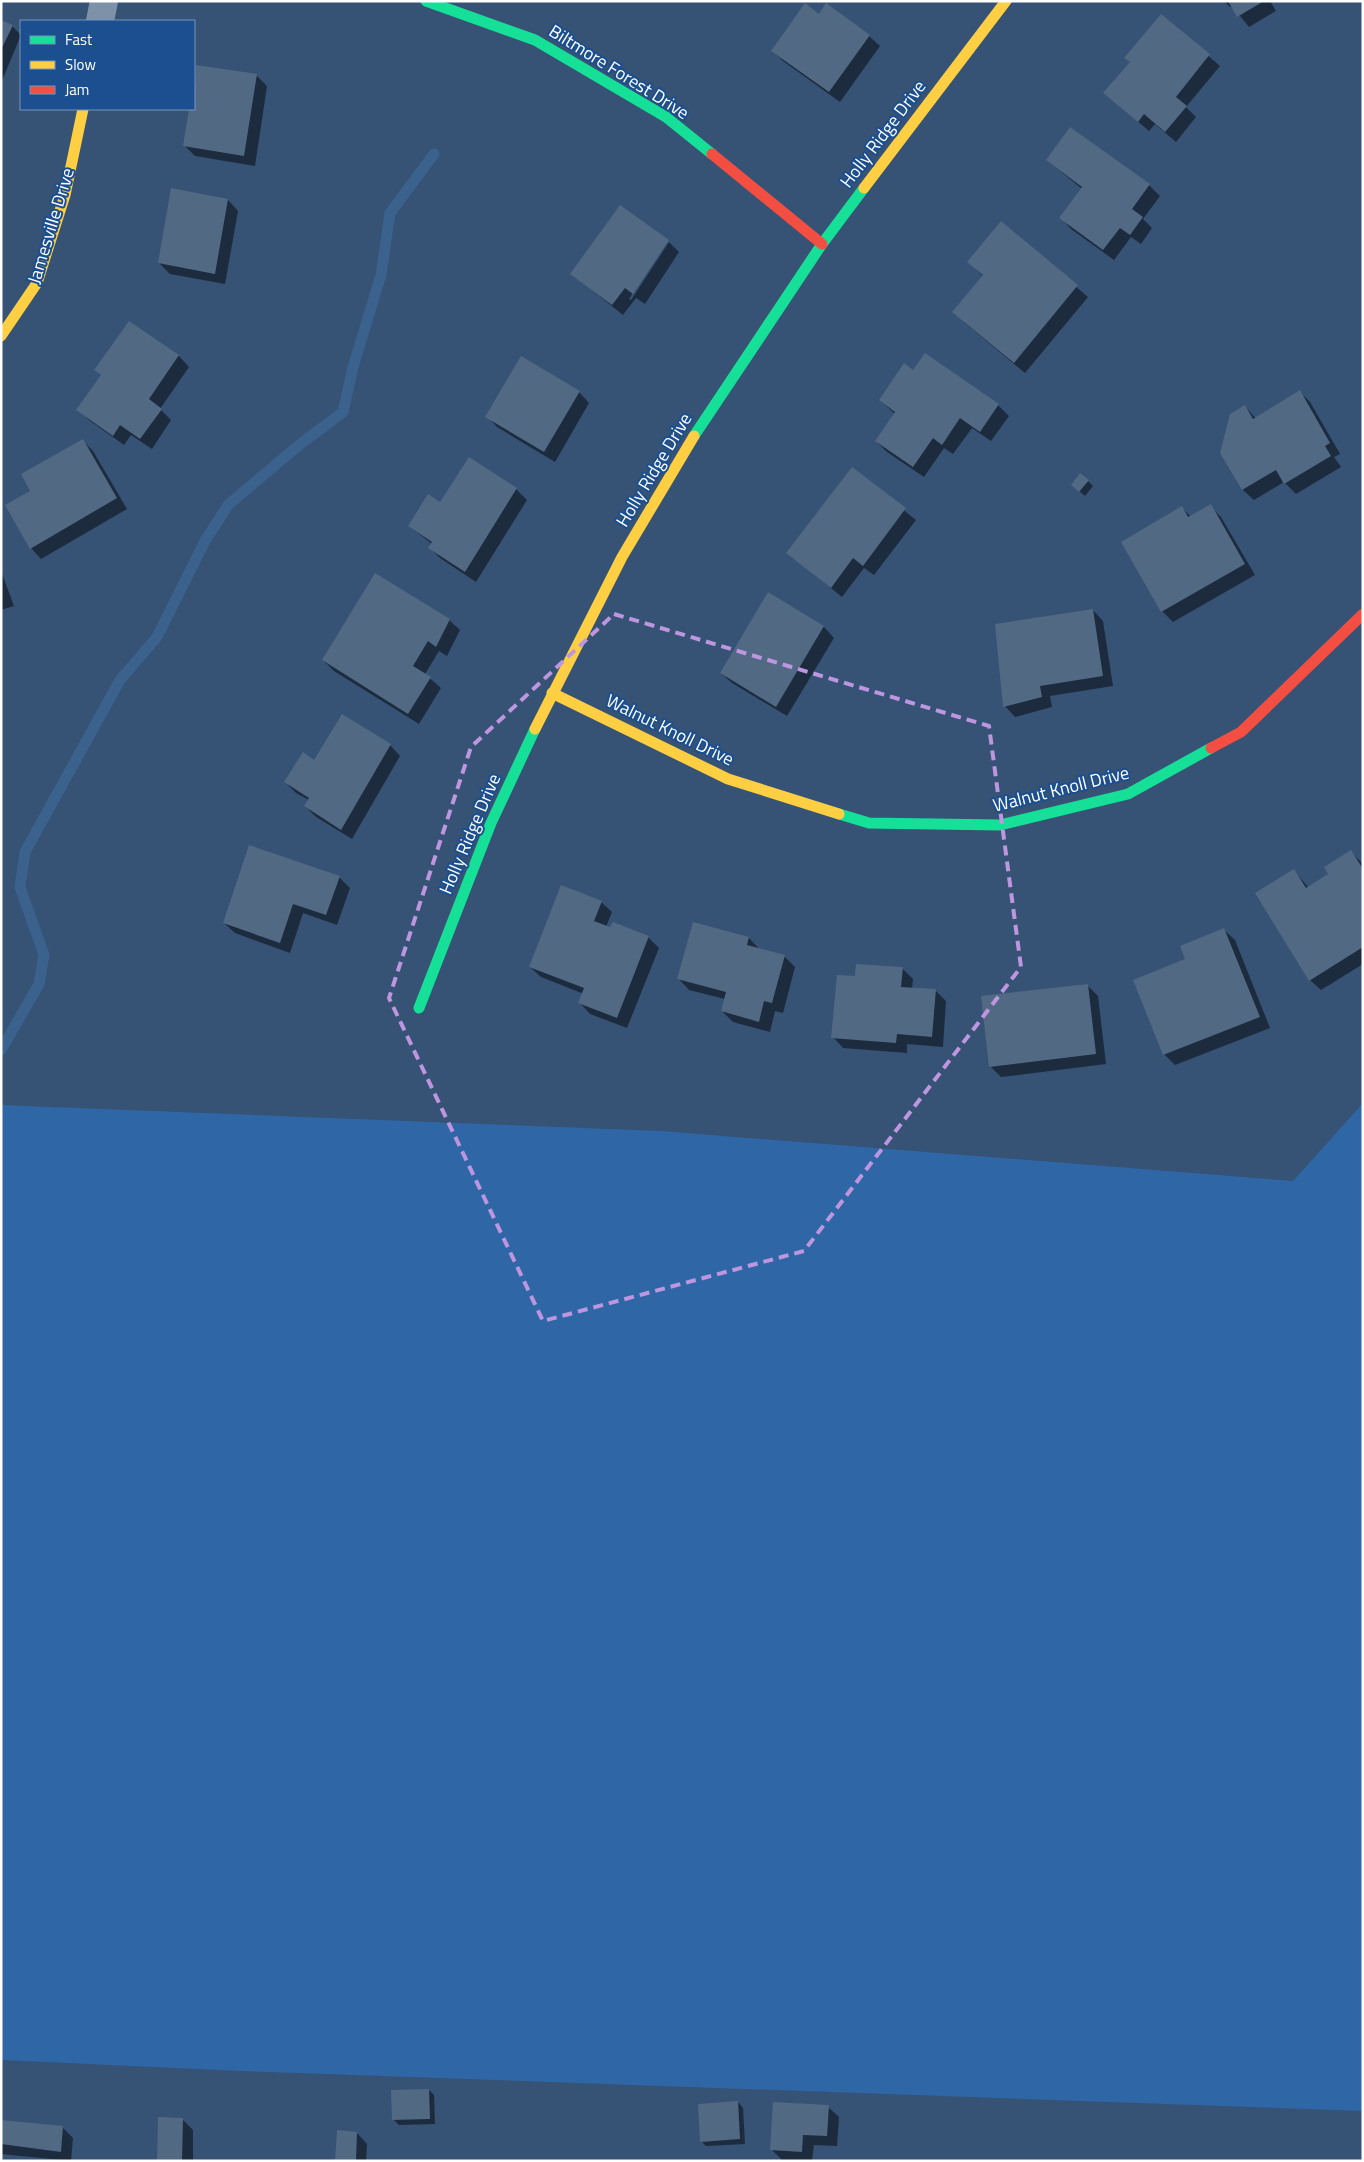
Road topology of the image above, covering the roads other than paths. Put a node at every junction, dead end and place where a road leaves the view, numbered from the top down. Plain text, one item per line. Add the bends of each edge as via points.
1 (104, 1) edge
2 (426, 1) edge
3 (1006, 1) edge
4 (100, 20) edge
5 (83, 110) edge
6 (822, 244) junction
7 (1, 336) edge
8 (1363, 614) edge
9 (552, 693) junction
10 (419, 1008) dead end

1 - 4 street
2 - 6 street, Biltmore Forest Drive via 535,40 666,118
3 - 6 street, Holly Ridge Drive
5 - 7 street, Jamesville Drive via 64,195 37,283
6 - 9 street, Holly Ridge Drive via 677,464 622,557
8 - 9 street, Walnut Knoll Drive via 1241,732 1128,794 1000,825 868,823 728,779
9 - 10 street, Holly Ridge Drive via 491,823

